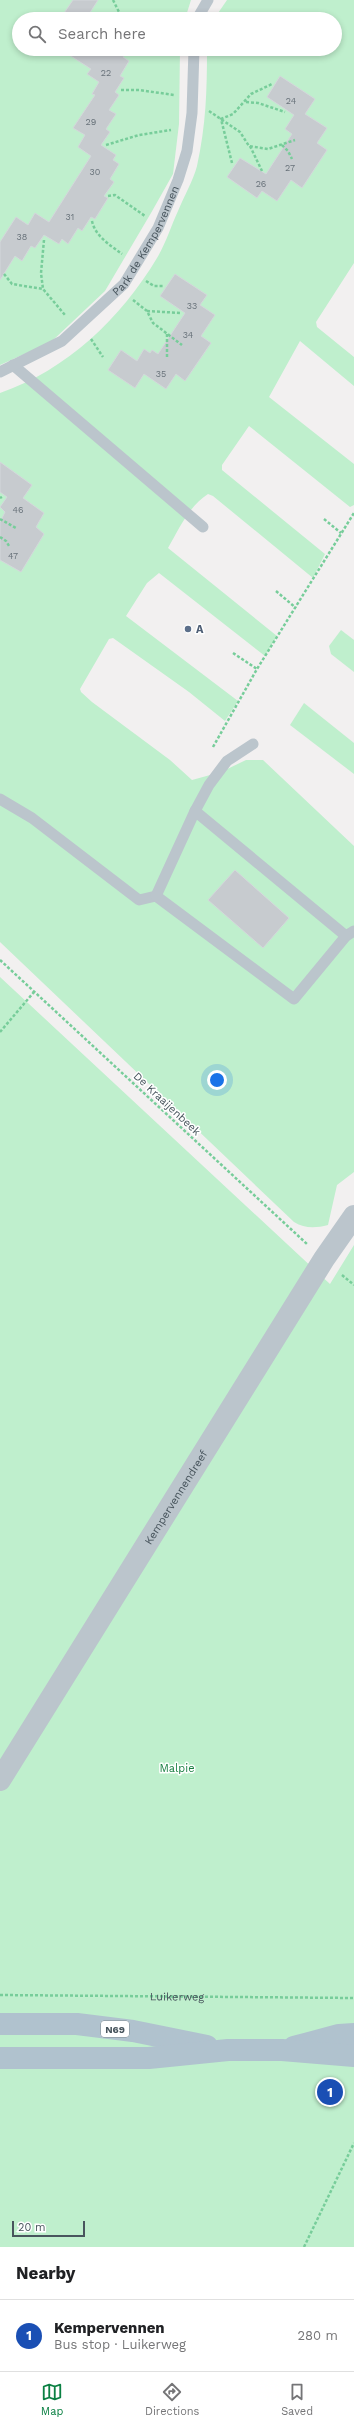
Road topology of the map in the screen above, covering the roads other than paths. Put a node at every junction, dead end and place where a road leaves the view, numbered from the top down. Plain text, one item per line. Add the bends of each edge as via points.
1 (208, 0) edge
2 (201, 12) edge
3 (194, 56) edge
4 (14, 365) junction
5 (0, 372) edge
6 (203, 527) dead end
7 (253, 744) dead end
8 (0, 799) edge
9 (195, 812) junction
10 (156, 896) junction
11 (350, 933) edge
12 (354, 1216) edge
13 (0, 1780) edge
14 (0, 2024) edge
15 (354, 2034) edge
16 (228, 2050) junction
17 (282, 2050) junction
18 (354, 2056) edge
19 (0, 2058) edge

1 - 2 lane
3 - 4 lane, Park de Kempervennen via 187,151 158,227 118,289 62,341
4 - 5 lane, Park de Kempervennen
4 - 6 lane
7 - 9 lane via 227,761 209,785
8 - 10 lane via 32,818 139,900
9 - 10 lane
9 - 11 lane
10 - 11 lane via 294,999
12 - 13 street, Kempervennendreef via 324,1259
14 - 16 main road, N69 via 77,2024 133,2030
15 - 17 main road, N69 via 339,2034
16 - 17 main road, N69
16 - 19 main road, N69 via 149,2058
17 - 18 main road, N69

